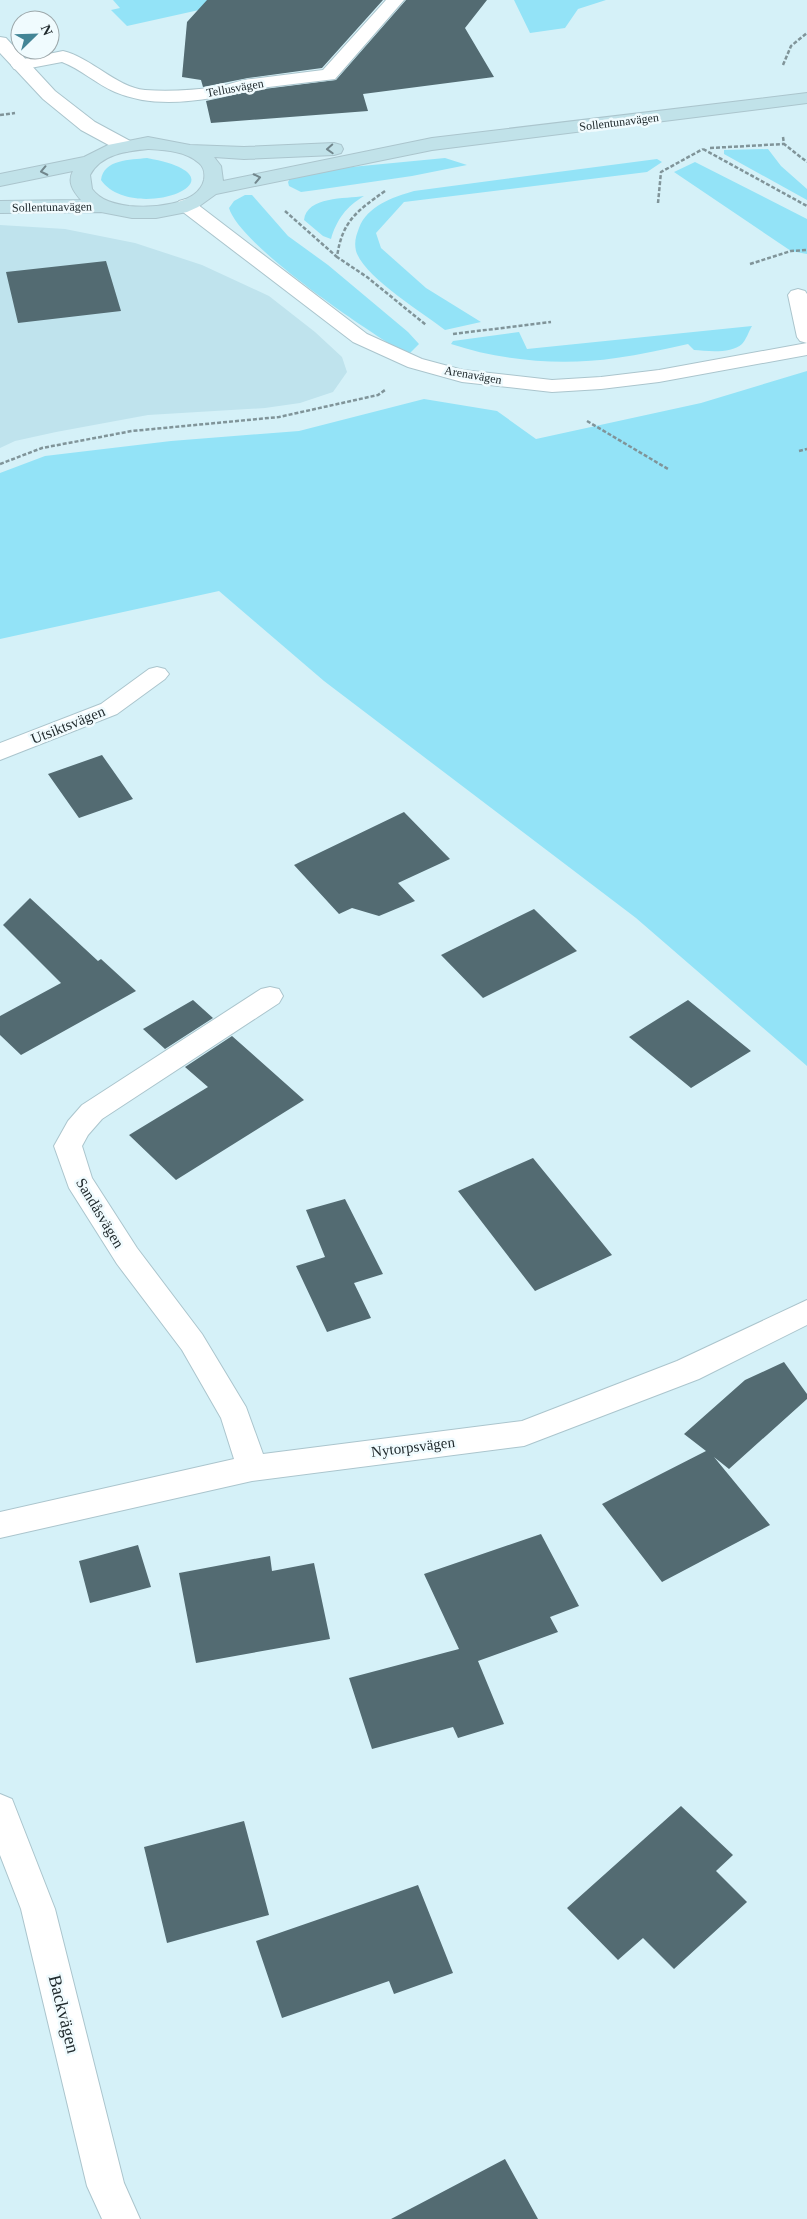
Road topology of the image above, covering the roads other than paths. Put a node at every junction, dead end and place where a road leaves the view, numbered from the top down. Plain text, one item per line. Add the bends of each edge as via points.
1 (395, 0) edge
2 (0, 42) edge
3 (20, 65) junction
4 (807, 98) edge
5 (432, 144) junction
6 (125, 146) junction
7 (191, 150) junction
8 (89, 162) junction
9 (0, 180) edge
10 (210, 189) junction
11 (186, 205) junction
12 (104, 206) junction
13 (0, 207) edge
14 (798, 295) dead end
15 (807, 337) edge
16 (807, 349) edge
17 (157, 674) dead end
18 (0, 752) edge
19 (270, 996) dead end
20 (807, 1312) edge
21 (252, 1468) junction
22 (0, 1525) edge
23 (0, 1810) edge
24 (121, 2219) edge

1 - 3 street, Tellusvägen via 329,75 170,96 141,95 120,88 63,56
2 - 3 street
3 - 6 street via 56,101 88,126
4 - 5 street, Sollentunavägen
5 -> 7 street, Sollentunavägen via 244,153
10 -> 5 street, Sollentunavägen
6 - 7 street, Sollentunavägen via 148,143
6 - 8 street, Sollentunavägen via 105,152
7 - 10 street via 206,159 214,170
8 -> 9 street
8 - 12 street via 80,174 79,186 88,198
10 - 11 street
11 - 12 street via 145,213 123,212
11 - 16 street, Arenavägen via 360,338 415,363 462,376 552,386 601,383 659,376
12 - 13 street, Sollentunavägen
14 - 15 street
17 - 18 street, Utsiktsvägen via 109,709
19 - 21 street, Sandåsvägen via 92,1112 68,1146 78,1180 126,1256 192,1342 235,1416
20 - 21 street, Nytorpsvägen via 688,1370 524,1433
21 - 22 street, Nytorpsvägen
23 - 24 street, Backvägen via 38,1909 106,2186

